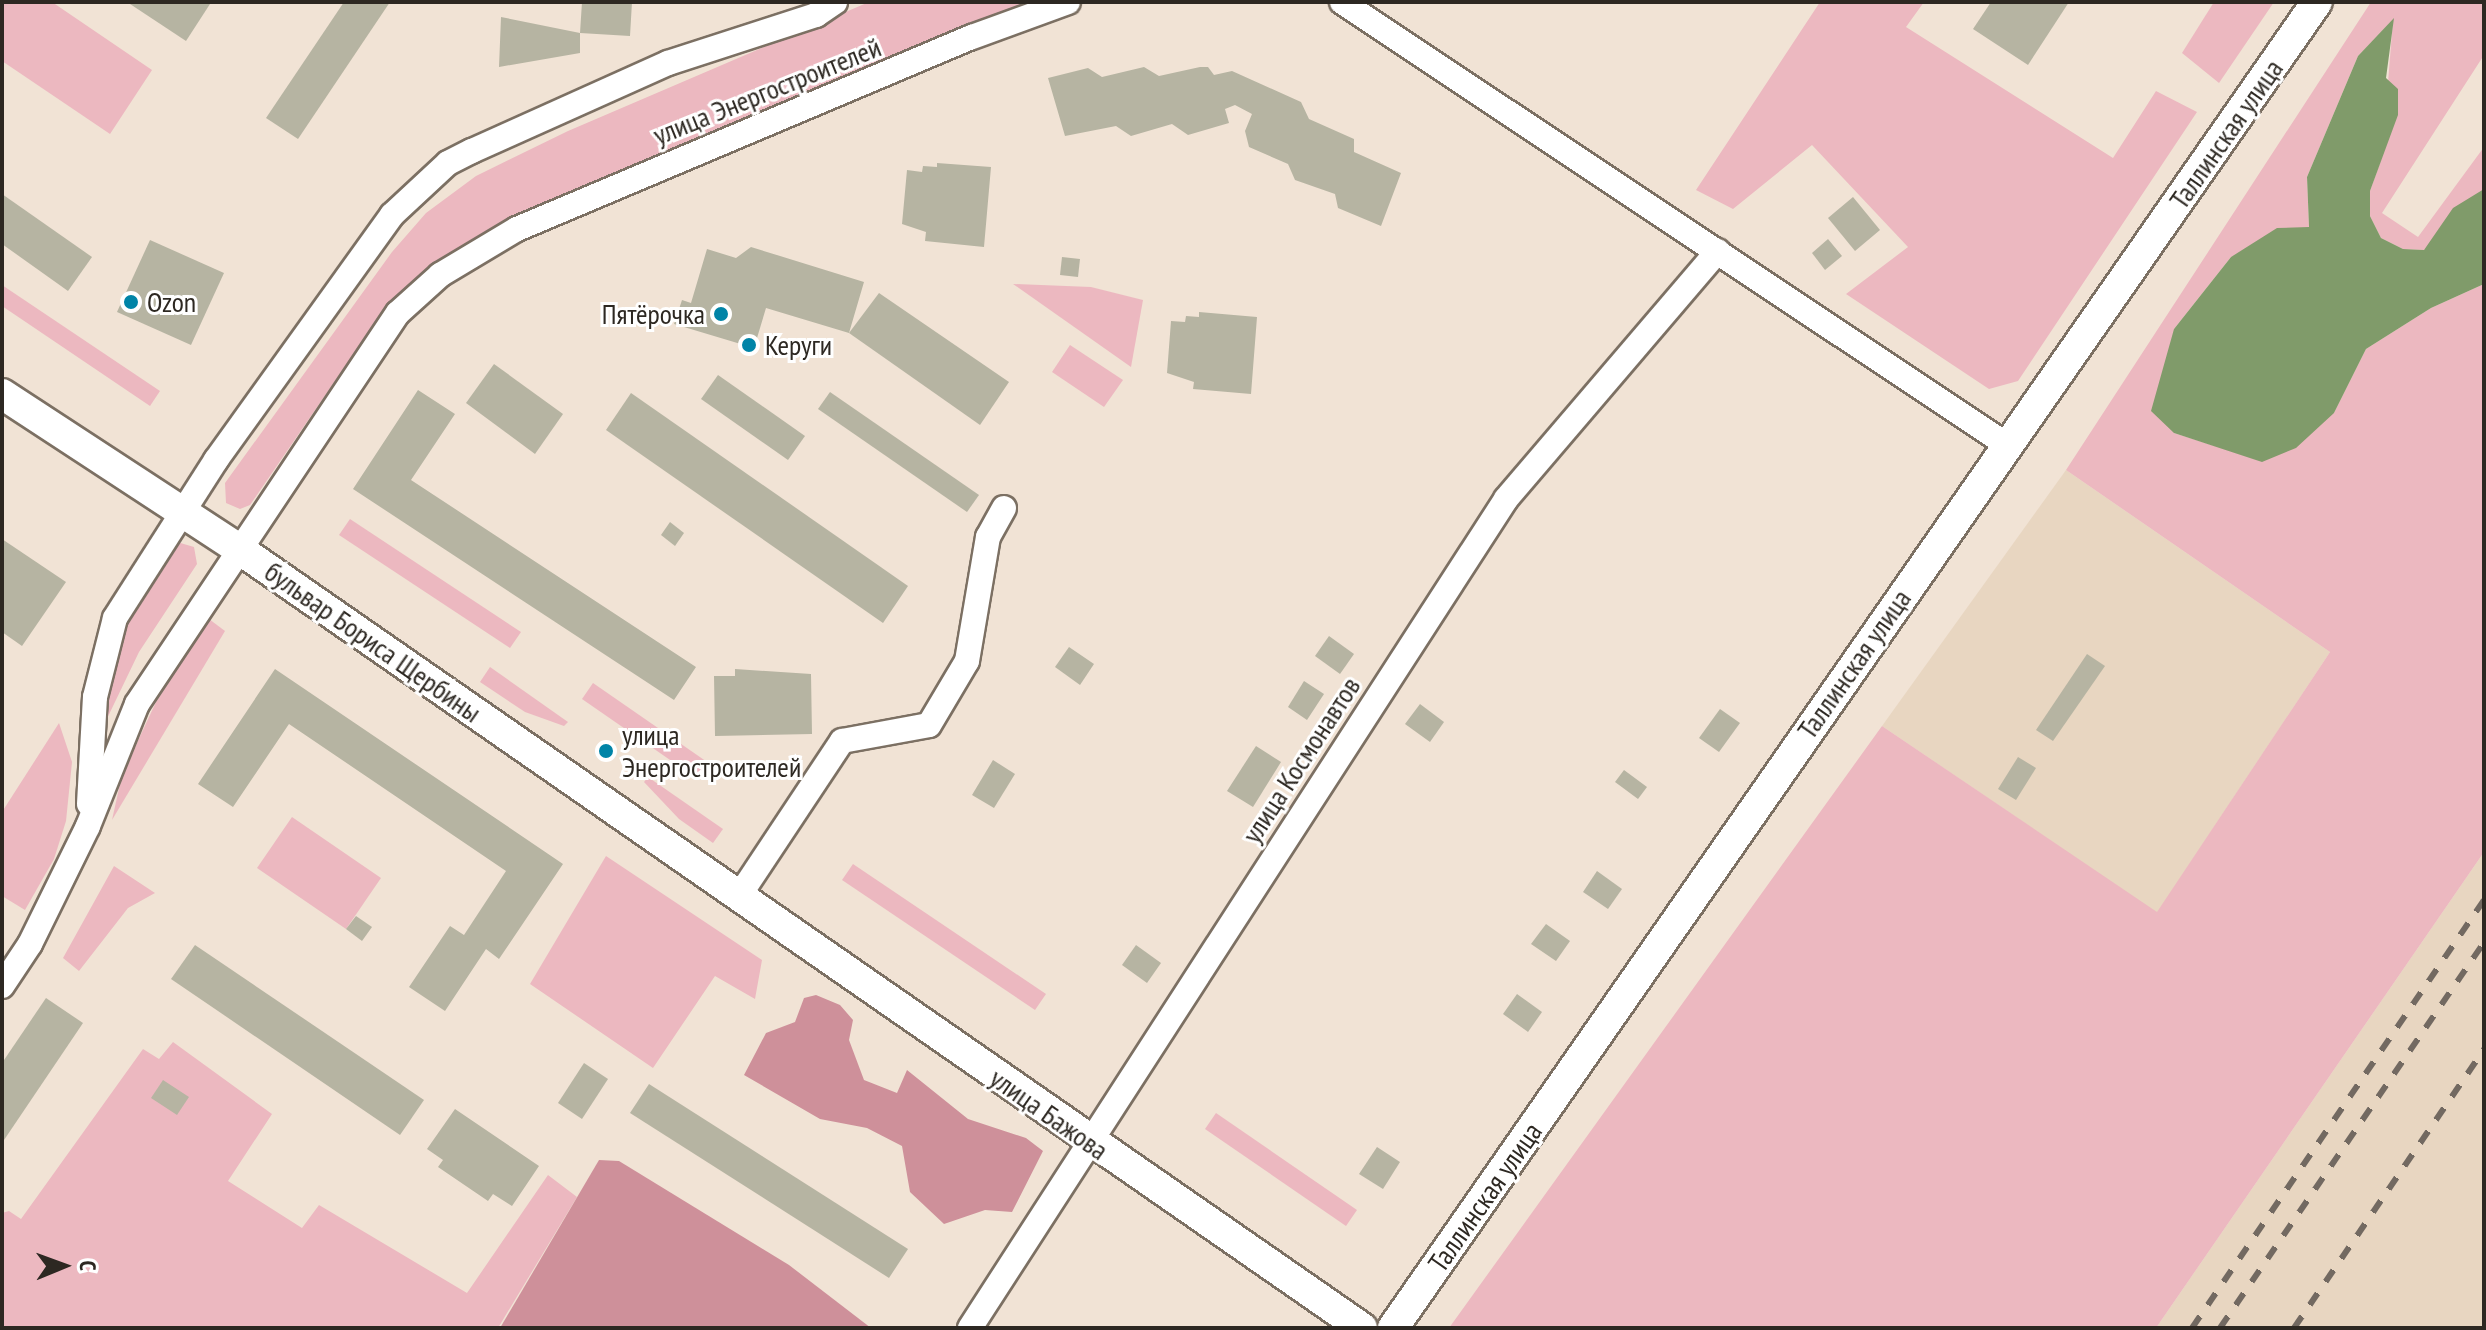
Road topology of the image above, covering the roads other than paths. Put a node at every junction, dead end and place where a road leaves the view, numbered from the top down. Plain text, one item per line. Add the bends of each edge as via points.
1 (835, 2) edge
2 (1068, 2) edge
3 (1342, 2) edge
4 (2317, 2) edge
5 (1718, 251) junction
6 (2, 394) edge
7 (2007, 445) junction
8 (1004, 508) dead end
9 (181, 512) junction
10 (242, 551) junction
11 (88, 826) junction
12 (739, 896) junction
13 (2, 986) edge
14 (1090, 1143) junction
15 (970, 1328) edge
16 (1362, 1328) edge
17 (1393, 1328) edge

1 - 9 street, улица Энергостроителей via 816,15 668,63 448,163 392,215
2 - 10 street, улица Энергостроителей via 592,195 486,244 398,313
3 - 5 street
4 - 7 street, Таллинская улица
5 - 7 street
5 - 14 street, улица Космонавтов via 1506,499
6 - 9 street, бульвар Бориса Щербины
7 - 17 street, Таллинская улица
8 - 12 street via 988,537 967,661 929,725 842,741
9 - 10 street, бульвар Бориса Щербины
9 - 11 street, улица Энергостроителей via 115,618 100,667
10 - 11 street, улица Энергостроителей via 137,704
10 - 12 street, бульвар Бориса Щербины
11 - 13 street, улица Энергостроителей via 30,944
12 - 14 street, улица Бажова
14 - 15 street, улица Космонавтов
14 - 16 street, улица Бажова

